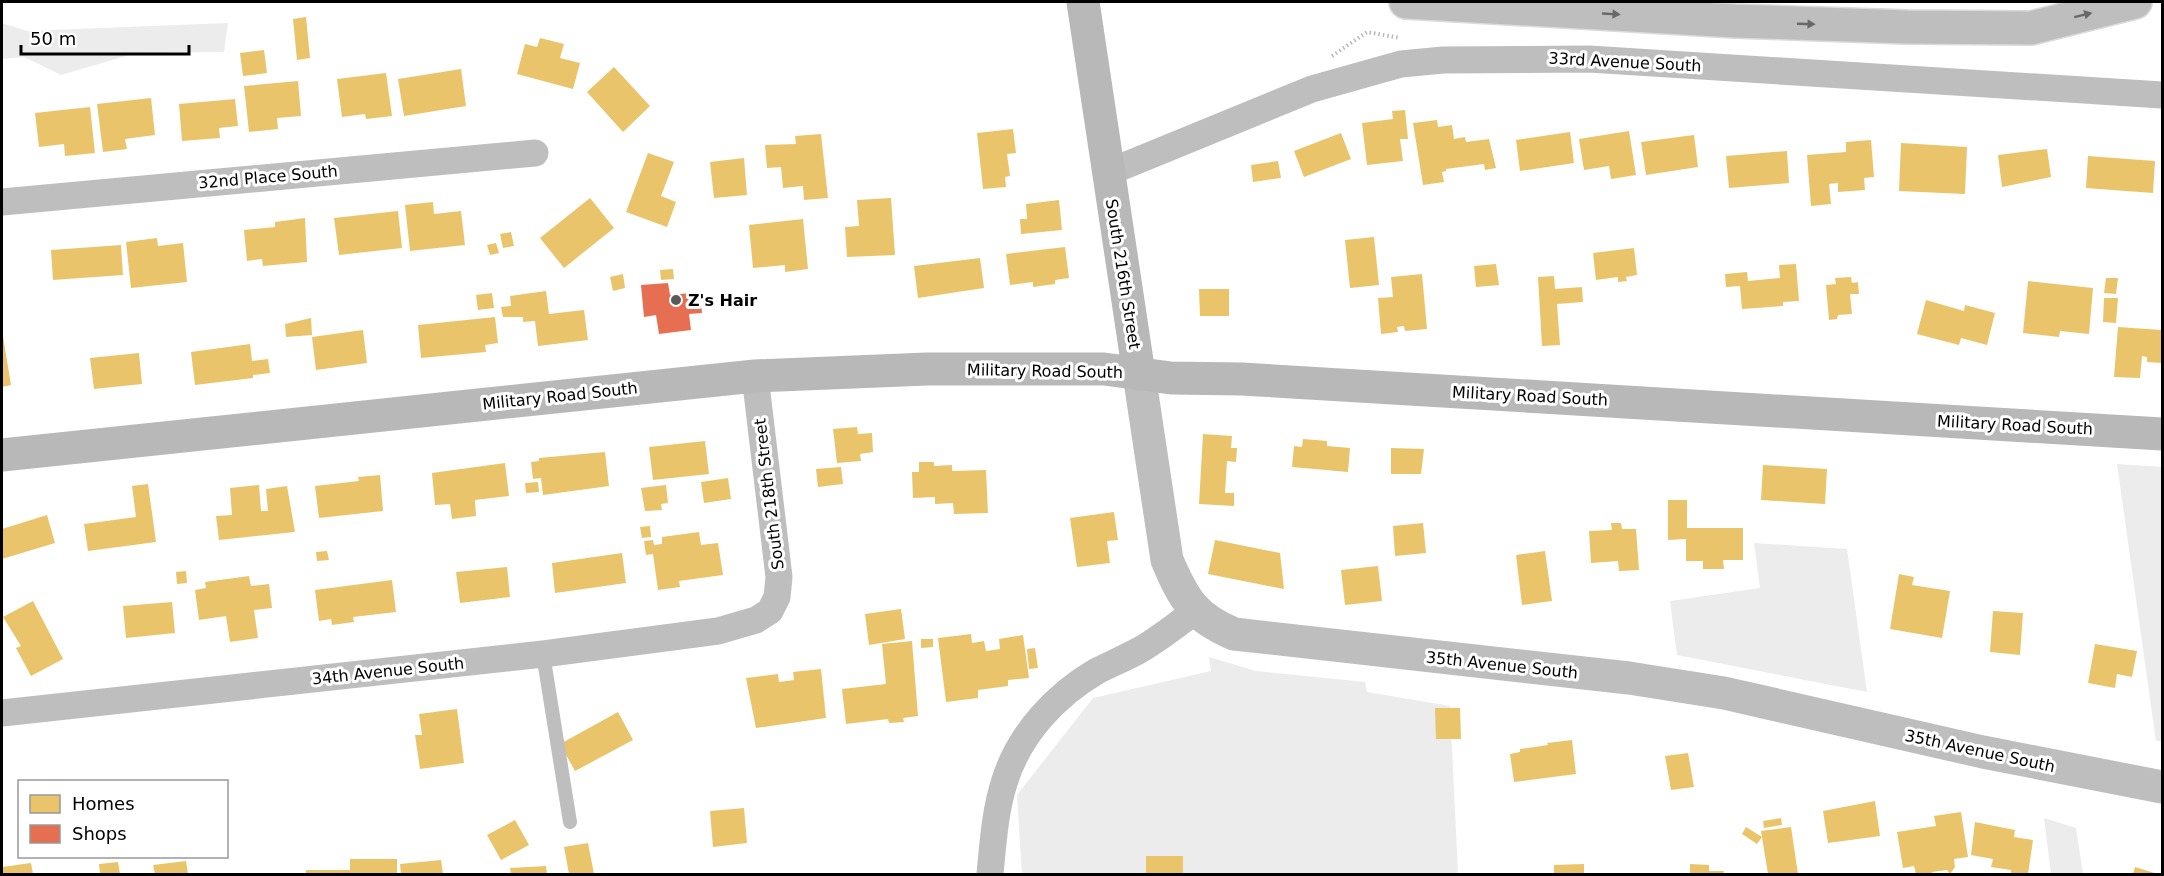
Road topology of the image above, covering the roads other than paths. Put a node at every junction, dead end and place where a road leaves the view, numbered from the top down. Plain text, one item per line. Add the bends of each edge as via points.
1 (1083, 2) edge
2 (1406, 2) edge
3 (2135, 2) edge
4 (2163, 95) edge
5 (535, 153) dead end
6 (1107, 173) junction
7 (2, 202) edge
8 (1139, 374) junction
9 (755, 376) junction
10 (2163, 434) edge
11 (2, 455) edge
12 (770, 611) joint
13 (1194, 612) junction
14 (543, 654) junction
15 (2, 713) edge
16 (2163, 787) edge
17 (570, 822) dead end
18 (990, 874) edge

1 - 6 main road, South 216th Street
2 -> 3 main road via 1735,21 2031,28
4 - 6 street, 33rd Avenue South via 1589,59 1443,60 1401,64 1312,89
5 - 7 street, 32nd Place South
6 - 8 main road, South 216th Street
8 - 9 main road, Military Road South via 1104,369 927,369
8 - 10 main road, Military Road South
8 - 13 main road, South 216th Street via 1167,560
9 - 11 main road, Military Road South
9 - 12 street, South 218th Street via 779,577 777,597
12 - 14 street, 34th Avenue South via 756,620 718,631
13 - 16 main road, 35th Avenue South via 1234,634 1629,678 1724,693 1983,752
13 - 18 street via 1068,691 1027,735 1004,781
14 - 15 street, 34th Avenue South
14 - 17 lane

